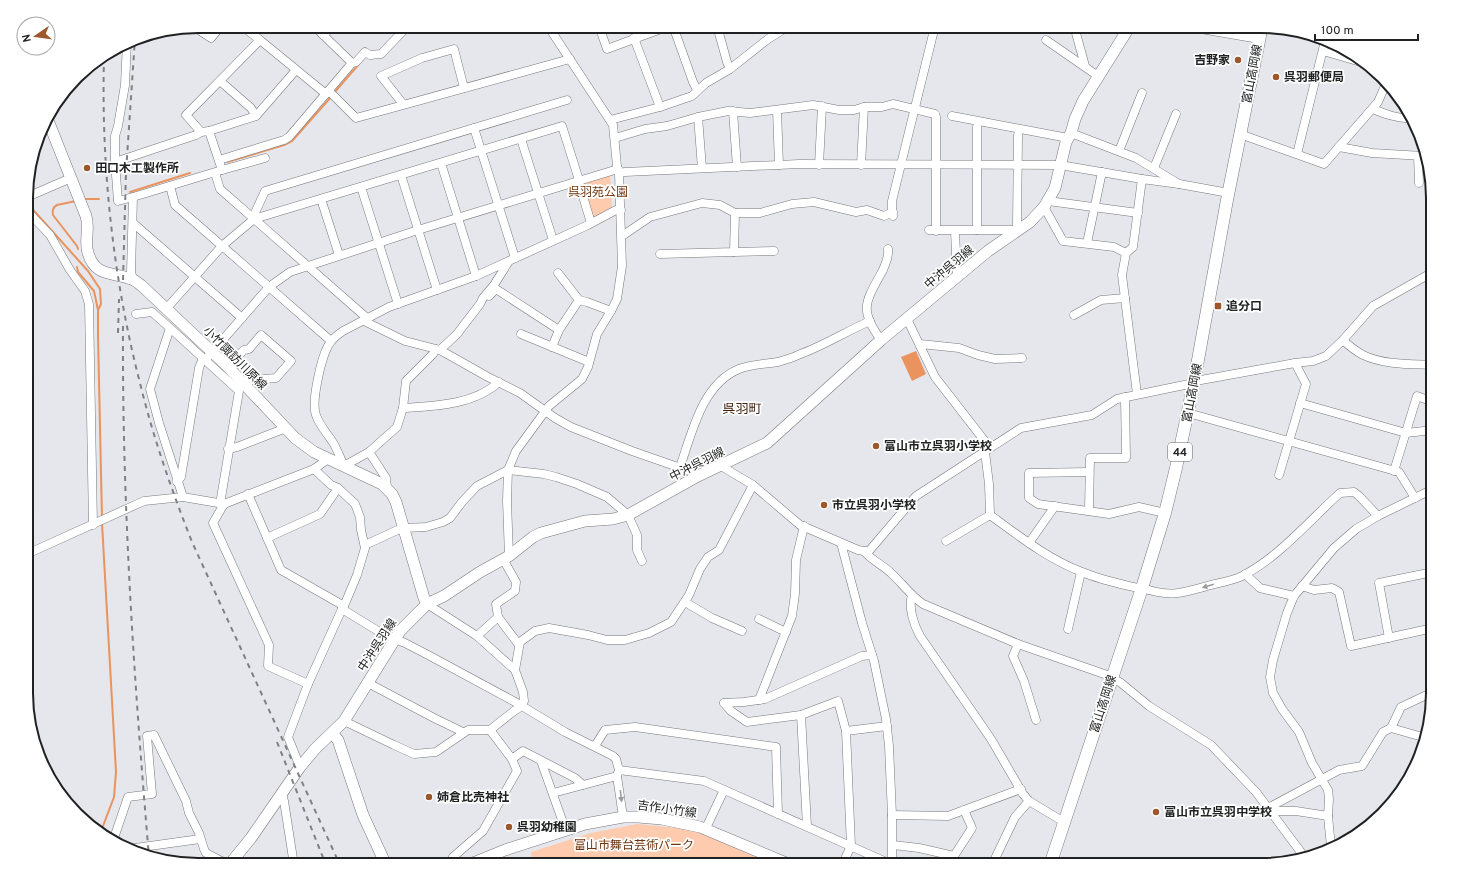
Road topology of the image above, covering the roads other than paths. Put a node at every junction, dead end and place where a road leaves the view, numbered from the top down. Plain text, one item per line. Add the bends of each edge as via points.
1 (203, 33) edge
2 (215, 33) edge
3 (251, 33) edge
4 (401, 33) edge
5 (553, 33) edge
6 (601, 33) edge
7 (649, 33) edge
8 (676, 33) edge
9 (719, 33) edge
10 (778, 33) edge
11 (933, 33) edge
12 (1076, 33) edge
13 (1126, 33) edge
14 (1224, 33) edge
15 (1260, 33) edge
16 (323, 35) edge
17 (634, 38) junction
18 (1259, 39) junction
19 (260, 40) junction
20 (1046, 40) dead end
21 (1324, 46) edge
22 (126, 49) edge
23 (1323, 51) junction
24 (570, 59) junction
25 (1350, 59) edge
26 (352, 64) junction
27 (1085, 66) junction
28 (296, 70) junction
29 (730, 70) junction
30 (1098, 76) junction
31 (220, 81) junction
32 (464, 88) junction
33 (1384, 88) edge
34 (697, 90) junction
35 (1142, 93) dead end
36 (330, 94) junction
37 (567, 100) dead end
38 (403, 104) junction
39 (822, 106) junction
40 (660, 107) junction
41 (864, 107) junction
42 (914, 109) junction
43 (1373, 109) junction
44 (776, 110) junction
45 (733, 111) junction
46 (1176, 114) dead end
47 (256, 116) junction
48 (952, 116) dead end
49 (698, 117) junction
50 (1406, 119) edge
51 (610, 120) junction
52 (50, 125) edge
53 (977, 127) dead end
54 (474, 128) junction
55 (205, 132) junction
56 (1018, 134) dead end
57 (1240, 134) junction
58 (1070, 136) junction
59 (615, 138) junction
60 (521, 139) junction
61 (1339, 147) junction
62 (481, 151) junction
63 (1119, 151) junction
64 (1297, 154) junction
65 (1421, 156) edge
66 (265, 158) dead end
67 (1421, 158) edge
68 (219, 160) junction
69 (115, 162) junction
70 (440, 163) junction
71 (779, 165) junction
72 (819, 165) junction
73 (861, 165) junction
74 (901, 165) junction
75 (936, 165) junction
76 (976, 165) junction
77 (1018, 165) junction
78 (1060, 165) junction
79 (737, 167) junction
80 (702, 168) junction
81 (1154, 168) junction
82 (618, 171) junction
83 (218, 172) junction
84 (1102, 172) junction
85 (401, 175) junction
86 (71, 178) junction
87 (1142, 179) junction
88 (578, 180) junction
89 (1419, 183) dead end
90 (1179, 184) junction
91 (170, 186) junction
92 (361, 187) junction
93 (538, 193) junction
94 (1229, 193) junction
95 (33, 195) edge
96 (133, 197) junction
97 (322, 199) junction
98 (1046, 204) junction
99 (498, 205) junction
100 (1095, 207) junction
101 (621, 210) junction
102 (735, 213) junction
103 (1138, 213) junction
104 (33, 217) edge
105 (458, 218) junction
106 (254, 219) junction
107 (591, 223) junction
108 (133, 224) junction
109 (418, 230) junction
110 (976, 230) junction
111 (1019, 230) junction
112 (955, 231) junction
113 (622, 236) junction
114 (553, 240) junction
115 (379, 243) junction
116 (1087, 243) junction
117 (222, 246) junction
118 (888, 249) dead end
119 (774, 251) dead end
120 (734, 252) junction
121 (1126, 253) junction
122 (660, 254) dead end
123 (339, 255) junction
124 (512, 260) junction
125 (306, 266) junction
126 (558, 272) dead end
127 (476, 276) junction
128 (1426, 276) edge
129 (194, 277) junction
130 (957, 277) junction
131 (133, 279) junction
132 (269, 287) junction
133 (437, 290) junction
134 (1125, 298) junction
135 (579, 300) junction
136 (398, 304) junction
137 (480, 304) junction
138 (166, 308) junction
139 (611, 311) junction
140 (136, 314) dead end
141 (1074, 315) dead end
142 (242, 318) junction
143 (907, 319) junction
144 (366, 320) junction
145 (870, 321) junction
146 (170, 328) junction
147 (559, 330) junction
148 (521, 334) dead end
149 (881, 340) junction
150 (1343, 340) junction
151 (331, 341) junction
152 (920, 344) junction
153 (552, 347) junction
154 (438, 349) junction
155 (207, 356) junction
156 (1022, 358) dead end
157 (589, 362) junction
158 (1295, 362) junction
159 (1426, 365) edge
160 (227, 366) junction
161 (499, 382) junction
162 (1194, 382) junction
163 (241, 385) junction
164 (1137, 394) junction
165 (1126, 397) junction
166 (1426, 399) edge
167 (1300, 404) junction
168 (403, 408) junction
169 (546, 411) junction
170 (1188, 413) junction
171 (286, 428) junction
172 (1426, 431) edge
173 (1406, 433) junction
174 (1290, 441) junction
175 (228, 449) junction
176 (987, 450) junction
177 (369, 452) junction
178 (325, 461) junction
179 (344, 466) junction
180 (721, 466) junction
181 (680, 467) junction
182 (314, 469) junction
183 (508, 470) junction
184 (1394, 471) junction
185 (1089, 472) junction
186 (1279, 475) dead end
187 (698, 476) junction
188 (177, 482) junction
189 (754, 485) junction
190 (338, 488) junction
191 (387, 488) junction
192 (1426, 492) edge
193 (248, 494) junction
194 (183, 497) junction
195 (1415, 498) junction
196 (222, 504) junction
197 (1055, 506) junction
198 (1089, 511) junction
199 (1165, 513) junction
200 (628, 515) junction
201 (990, 515) junction
202 (1378, 516) junction
203 (94, 524) junction
204 (804, 526) junction
205 (404, 528) junction
206 (267, 538) junction
207 (946, 541) dead end
208 (841, 543) junction
209 (1029, 543) junction
210 (365, 545) junction
211 (33, 551) edge
212 (864, 551) junction
213 (506, 558) junction
214 (642, 561) dead end
215 (1081, 572) junction
216 (1426, 573) edge
217 (1245, 574) junction
218 (1302, 586) junction
219 (1141, 588) junction
220 (912, 595) junction
221 (1294, 596) junction
222 (685, 602) junction
223 (427, 604) junction
224 (343, 608) junction
225 (498, 617) junction
226 (759, 619) dead end
227 (1068, 629) dead end
228 (1426, 630) edge
229 (742, 631) dead end
230 (786, 632) junction
231 (477, 636) junction
232 (1389, 638) junction
233 (394, 639) junction
234 (519, 644) junction
235 (1018, 644) junction
236 (872, 655) junction
237 (515, 670) junction
238 (1112, 678) junction
239 (368, 683) junction
240 (308, 684) junction
241 (1426, 695) edge
242 (759, 700) junction
243 (522, 706) junction
244 (801, 715) junction
245 (1036, 720) dead end
246 (344, 721) junction
247 (887, 726) junction
248 (1391, 728) junction
249 (490, 730) junction
250 (846, 731) junction
251 (463, 732) junction
252 (332, 734) junction
253 (1420, 736) edge
254 (595, 746) junction
255 (512, 759) junction
256 (541, 761) junction
257 (300, 767) junction
258 (618, 773) junction
259 (1322, 778) junction
260 (583, 785) junction
261 (1021, 789) junction
262 (724, 790) junction
263 (282, 794) junction
264 (553, 794) junction
265 (1028, 801) junction
266 (1270, 809) junction
267 (964, 810) junction
268 (778, 814) junction
269 (892, 815) junction
270 (1328, 816) junction
271 (623, 817) junction
272 (1064, 822) junction
273 (807, 826) junction
274 (706, 828) junction
275 (566, 831) junction
276 (115, 836) edge
277 (200, 839) junction
278 (1331, 842) edge
279 (893, 845) junction
280 (851, 846) junction
281 (141, 847) edge
282 (1301, 853) edge
283 (954, 856) joint
284 (216, 858) edge
285 (235, 858) edge
286 (293, 858) edge
287 (383, 858) edge
288 (454, 858) edge
289 (485, 858) edge
290 (775, 858) edge
291 (845, 858) edge
292 (878, 858) edge
293 (892, 858) edge
294 (995, 858) edge
295 (1052, 858) edge

1 - 2 street via 211,38
3 - 19 street
4 - 26 street via 381,54 370,55 365,52
5 - 24 street
6 - 17 street via 607,48
7 - 17 street
8 - 34 street
9 - 29 street
10 - 29 street
11 - 42 street
12 - 27 street
13 - 30 main road, 中沖呉羽線
14 - 18 street
15 - 18 main road, 富山高岡線 / 44
16 - 26 street
17 - 40 street
18 - 57 main road, 富山高岡線 / 44
19 - 28 street
19 - 31 street
20 - 27 street
21 - 23 street
22 - 69 street via 124,85 115,136
23 - 25 street
23 - 64 street
24 - 32 street
24 - 51 street
26 - 36 street
27 - 30 street
28 - 36 street
28 - 47 street
29 - 34 street
30 - 58 main road, 中沖呉羽線 via 1077,113
31 - 47 street via 251,108
31 - 55 street via 186,115
32 - 38 street
32 - 38 street via 454,49 422,58 381,76
33 - 43 street
34 - 40 street via 692,96
35 - 63 street
36 - 38 street via 356,118
36 - 68 street via 284,140
37 - 54 street
39 - 41 street via 839,110
39 - 44 street
39 - 72 street
40 - 51 street
41 - 42 street via 893,104
41 - 73 street
42 - 74 street
42 - 75 street via 935,116
43 - 50 street
43 - 61 street
44 - 45 street via 750,113
44 - 71 street
45 - 49 street
45 - 79 street
46 - 81 street
47 - 55 street
48 - 58 street
49 - 59 street
49 - 80 street
51 - 59 street
52 - 86 main road, 小竹諏訪川原線
53 - 76 street
54 - 62 street
54 - 106 street via 265,191
55 - 68 street
55 - 69 street
56 - 77 street
57 - 64 street
57 - 94 main road, 富山高岡線 / 44
58 - 63 street
58 - 78 main road, 中沖呉羽線
59 - 82 street
60 - 62 street
60 - 88 street via 562,126
60 - 93 street
61 - 64 street via 1324,164
61 - 65 street via 1372,153
62 - 70 street
62 - 99 street
63 - 81 street
66 - 83 street
67 - 89 street
68 - 83 street
69 - 96 street via 118,201
70 - 85 street
70 - 105 street
71 - 72 street
71 - 79 street
72 - 73 street
73 - 74 street
74 - 75 street
74 - 102 street via 892,201 893,214 884,216 867,210 856,212 809,202 760,213
75 - 76 street
75 - 112 street via 932,230
76 - 77 street
76 - 110 street
77 - 78 street
77 - 111 street
78 - 84 street
78 - 98 main road, 中沖呉羽線 via 1055,188
79 - 80 street
80 - 82 street
81 - 90 street
82 - 88 street
82 - 101 street
83 - 91 street
83 - 106 street via 220,189
84 - 87 street
84 - 100 street
85 - 92 street
85 - 109 street
86 - 95 street
86 - 131 main road, 小竹諏訪川原線 via 88,223 86,242 92,262 100,271
87 - 90 street
87 - 103 street
88 - 93 street
88 - 107 street
90 - 94 street
91 - 96 street
91 - 117 street via 175,205
92 - 97 street
92 - 115 street
93 - 99 street
93 - 114 street
94 - 162 main road, 富山高岡線 / 44
96 - 108 street
97 - 106 street
97 - 123 street
98 - 100 street
98 - 111 main road, 中沖呉羽線
98 - 116 street via 1063,241
99 - 105 street
99 - 124 street
100 - 103 street
100 - 116 street
101 - 107 street
101 - 113 street
102 - 113 street via 720,205 702,203 650,217
102 - 120 street
103 - 121 street via 1133,247
104 - 203 street via 50,235 85,291 89,304
105 - 109 street
105 - 127 street
106 - 117 street
106 - 125 street
107 - 114 street
108 - 129 street
108 - 131 street
109 - 115 street
109 - 133 street
110 - 111 street
110 - 112 street
111 - 130 main road, 中沖呉羽線
112 - 130 street
113 - 139 street via 622,266 617,299
114 - 124 street
115 - 123 street
115 - 136 street
116 - 121 street via 1114,247
117 - 129 street
117 - 132 street
118 - 145 street via 888,259 867,304 866,310
119 - 120 street
120 - 122 street
121 - 134 street via 1122,275
123 - 125 street
124 - 127 street
124 - 137 street
125 - 132 street via 290,272
125 - 144 street
126 - 135 street
127 - 133 street
128 - 150 street via 1372,306
129 - 138 street
129 - 142 street
130 - 143 main road, 中沖呉羽線
131 - 138 main road, 小竹諏訪川原線
132 - 142 street
132 - 151 street
133 - 136 street
134 - 141 street via 1101,300
134 - 164 street
135 - 139 street
135 - 147 street
136 - 144 street
137 - 147 street via 486,301 496,288
137 - 154 street via 457,334
138 - 155 main road, 小竹諏訪川原線
139 - 157 street via 597,334
140 - 146 street via 152,312
142 - 155 street
143 - 149 main road, 中沖呉羽線
143 - 152 street
144 - 151 street via 343,331
144 - 154 street via 405,341
145 - 149 street
145 - 181 street via 799,355 780,362 741,369 727,375 707,398
146 - 155 street
146 - 188 street via 150,388
147 - 153 street
148 - 153 street
149 - 180 main road, 中沖呉羽線 via 767,443
150 - 158 street via 1326,356 1313,361
150 - 159 street via 1364,356 1404,364
151 - 179 street via 324,356 314,406 316,416 334,443
152 - 156 street via 959,348 995,359
152 - 176 street via 935,377 987,444
153 - 157 street
154 - 161 street
154 - 168 street via 406,381
155 - 160 main road, 小竹諏訪川原線
155 - 163 street
155 - 188 street via 199,368 181,477
157 - 169 street via 582,379
158 - 162 street
158 - 167 street via 1306,384
160 - 163 main road, 小竹諏訪川原線
160 - 163 street via 244,350 249,349 261,335 291,361 276,378
161 - 168 street via 484,393 467,399 446,404
161 - 169 street via 520,392
162 - 164 street
162 - 170 main road, 富山高岡線 / 44
163 - 171 main road, 小竹諏訪川原線
163 - 175 street
164 - 165 street
165 - 176 street via 1111,402 1092,415 1021,428
165 - 185 street via 1126,458 1090,458
166 - 173 street via 1417,396
167 - 173 street
167 - 174 street
168 - 177 street via 397,427
169 - 181 street via 571,427
169 - 183 street via 516,451
170 - 174 street
170 - 199 main road, 富山高岡線 / 44
171 - 175 street via 237,448
171 - 178 main road, 小竹諏訪川原線
172 - 173 street
173 - 184 street
174 - 184 street
174 - 186 street
175 - 196 street
176 - 201 street
176 - 212 street via 916,496 873,547
177 - 179 street
177 - 191 street via 386,478
178 - 179 main road, 小竹諏訪川原線
178 - 182 street
179 - 191 main road, 小竹諏訪川原線
180 - 187 main road, 中沖呉羽線
180 - 189 street
181 - 187 street
182 - 190 street
182 - 193 street
183 - 200 street via 544,474 577,484 607,497
183 - 205 street via 477,486 446,521 426,527
183 - 213 street
184 - 195 street via 1399,472
185 - 197 street via 1029,473 1029,498 1038,504
185 - 198 street
187 - 200 main road, 中沖呉羽線
188 - 194 street
189 - 204 street
189 - 222 street via 719,550 708,557 700,569
190 - 206 street via 320,514
190 - 210 street via 357,508
191 - 205 main road, 小竹諏訪川原線 via 396,502
192 - 195 street
193 - 196 street
193 - 206 street
194 - 196 street
194 - 203 street via 144,501
195 - 202 street
196 - 240 street via 214,523 269,645 268,666
197 - 198 street
197 - 209 street
198 - 199 street via 1109,514 1139,507
199 - 219 main road, 富山高岡線 / 44
200 - 213 main road, 中沖呉羽線 via 552,529 533,537
200 - 214 street
201 - 207 street
201 - 209 street
202 - 217 street via 1354,492 1340,493 1272,556
202 - 218 street via 1356,529 1334,548
203 - 211 street
204 - 208 street
204 - 230 street via 796,560 794,606
205 - 210 street
205 - 223 main road, 小竹諏訪川原線
206 - 224 street via 281,570
208 - 212 street
208 - 236 street
209 - 215 street
210 - 224 street via 360,566
212 - 220 street via 893,574
213 - 223 main road, 中沖呉羽線
213 - 225 street via 516,582 515,592 496,604
215 - 219 street via 1103,580
215 - 227 street
216 - 232 street via 1379,583
217 -> 219 street via 1172,594 1160,594
217 - 221 street via 1260,588
218 - 221 street
218 - 232 street via 1314,590 1332,588 1339,592 1351,646
219 - 238 main road, 富山高岡線 / 44
220 - 235 street via 923,604
220 - 261 street via 910,600 913,618 920,636 988,734
221 - 259 street via 1270,677 1273,693 1299,732 1312,763
222 - 229 street via 712,618
222 - 234 street via 671,622 635,638 612,641 549,628 535,631
223 - 231 street
223 - 233 main road, 中沖呉羽線
224 - 233 street
224 - 240 street
225 - 231 street
225 - 234 street
226 - 230 street
228 - 232 street
230 - 242 street
231 - 237 street
233 - 239 main road, 中沖呉羽線
233 - 243 street
234 - 237 street
235 - 238 street
235 - 245 street via 1013,656
236 - 242 street via 862,656
236 - 247 street
237 - 243 street via 523,692
238 - 266 street via 1121,682 1149,706 1211,745
238 - 272 main road, 富山高岡線 / 44
239 - 246 main road, 中沖呉羽線
239 - 251 street
240 - 257 street via 288,737
241 - 248 street via 1401,707
242 - 244 street via 724,703 731,712 747,722
243 - 249 street
243 - 254 street via 565,732
244 - 250 street via 838,701
244 - 273 street
246 - 251 street via 414,754 436,752
246 - 252 main road, 中沖呉羽線
247 - 250 street
247 - 269 street
248 - 253 street
248 - 259 street via 1383,732 1362,766 1339,770
249 - 251 street
249 - 255 street
250 - 280 street
252 - 257 main road, 中沖呉羽線
252 - 287 main road via 338,740 363,815
254 - 258 street via 616,759
254 - 268 street via 605,730 635,727 776,747
255 - 256 street via 523,751
255 - 288 street via 517,771 484,831
256 - 260 street via 575,778
256 - 264 street
257 - 263 main road, 中沖呉羽線
258 - 260 street
258 - 262 street via 704,781
258 -> 271 street
259 - 266 street
259 - 270 street via 1330,800
260 - 264 street
261 - 265 street
261 - 267 street
262 - 268 street
262 - 274 street
263 - 285 main road, 中沖呉羽線
263 - 286 street
264 - 275 street
265 - 272 street
265 - 294 street via 1015,817
266 - 270 street
266 - 282 street
267 - 269 street via 948,816
267 - 283 street via 972,828
268 - 273 street
269 - 279 street
270 - 278 street
271 - 274 main road, 吉作小竹線 via 650,817
271 - 275 main road, 吉作小竹線 via 585,824
272 - 295 main road, 富山高岡線 / 44
273 - 280 street
274 - 290 main road, 吉作小竹線
275 - 289 main road, 吉作小竹線
276 - 277 street via 128,797 152,794 147,736 154,735 186,801
277 - 281 street
277 - 284 street via 206,853
279 - 283 street
279 - 293 street
280 - 291 street
280 - 292 street

